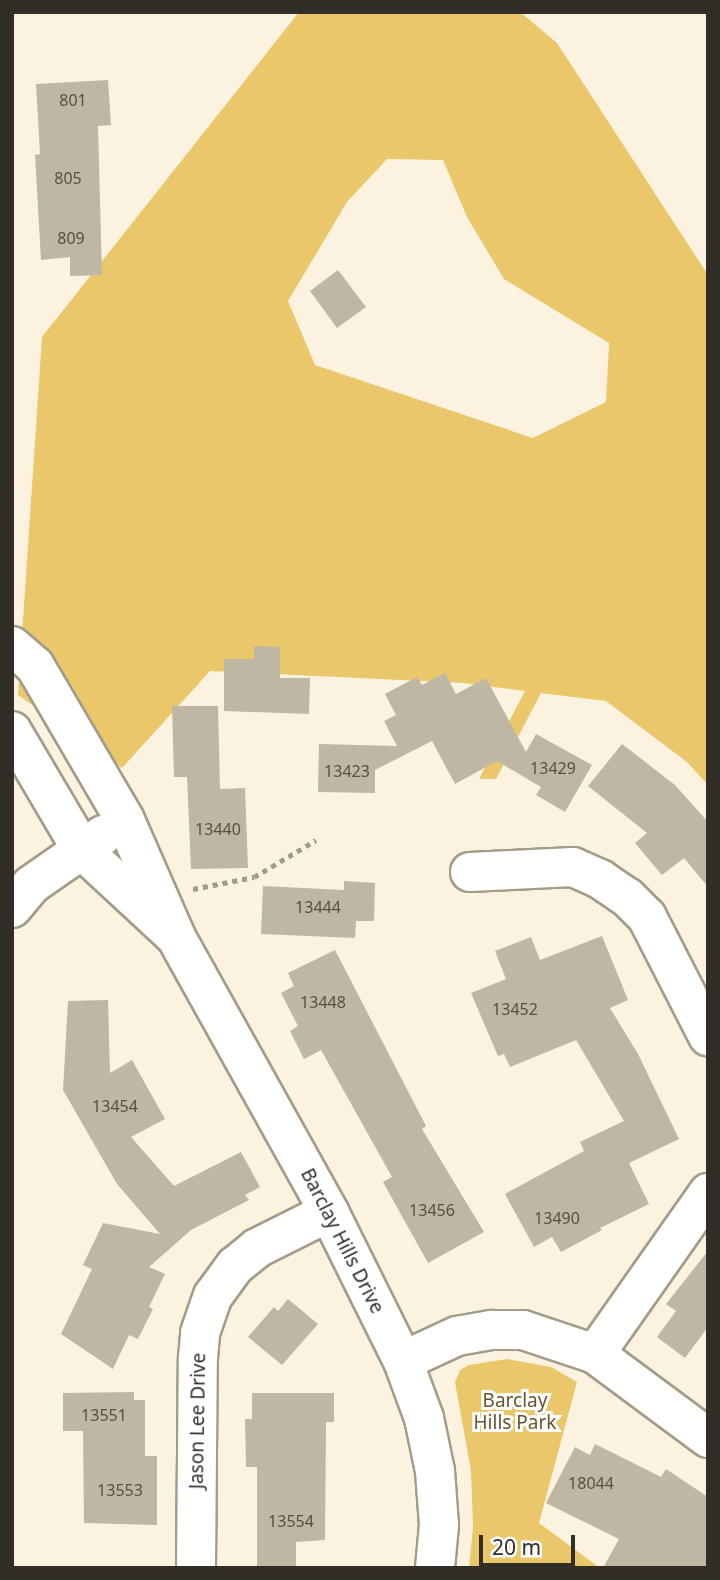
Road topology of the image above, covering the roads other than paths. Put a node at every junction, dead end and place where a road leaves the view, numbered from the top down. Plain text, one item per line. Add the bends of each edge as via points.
1 (12, 646) edge
2 (12, 732) edge
3 (125, 820) junction
4 (82, 850) junction
5 (470, 872) dead end
6 (12, 908) edge
7 (176, 937) junction
8 (708, 1036) edge
9 (708, 1192) edge
10 (329, 1212) junction
11 (595, 1354) junction
12 (403, 1361) junction
13 (708, 1438) edge
14 (196, 1568) edge
15 (435, 1568) edge

1 - 3 street, Barclay Hills Drive via 35,666
2 - 4 street, Barclay Hills Drive
3 - 4 street
3 - 7 street, Barclay Hills Drive
4 - 6 street via 31,885
4 - 7 street, Barclay Hills Drive
5 - 8 street via 572,867 627,897 647,917
7 - 10 street, Barclay Hills Drive
9 - 11 street
10 - 12 street, Barclay Hills Drive
10 - 14 street, Jason Lee Drive via 257,1248 235,1266 214,1296 200,1333
11 - 12 street via 523,1330 492,1330 457,1336
11 - 13 street
12 - 15 street, Barclay Hills Drive via 424,1418 435,1471 439,1525

